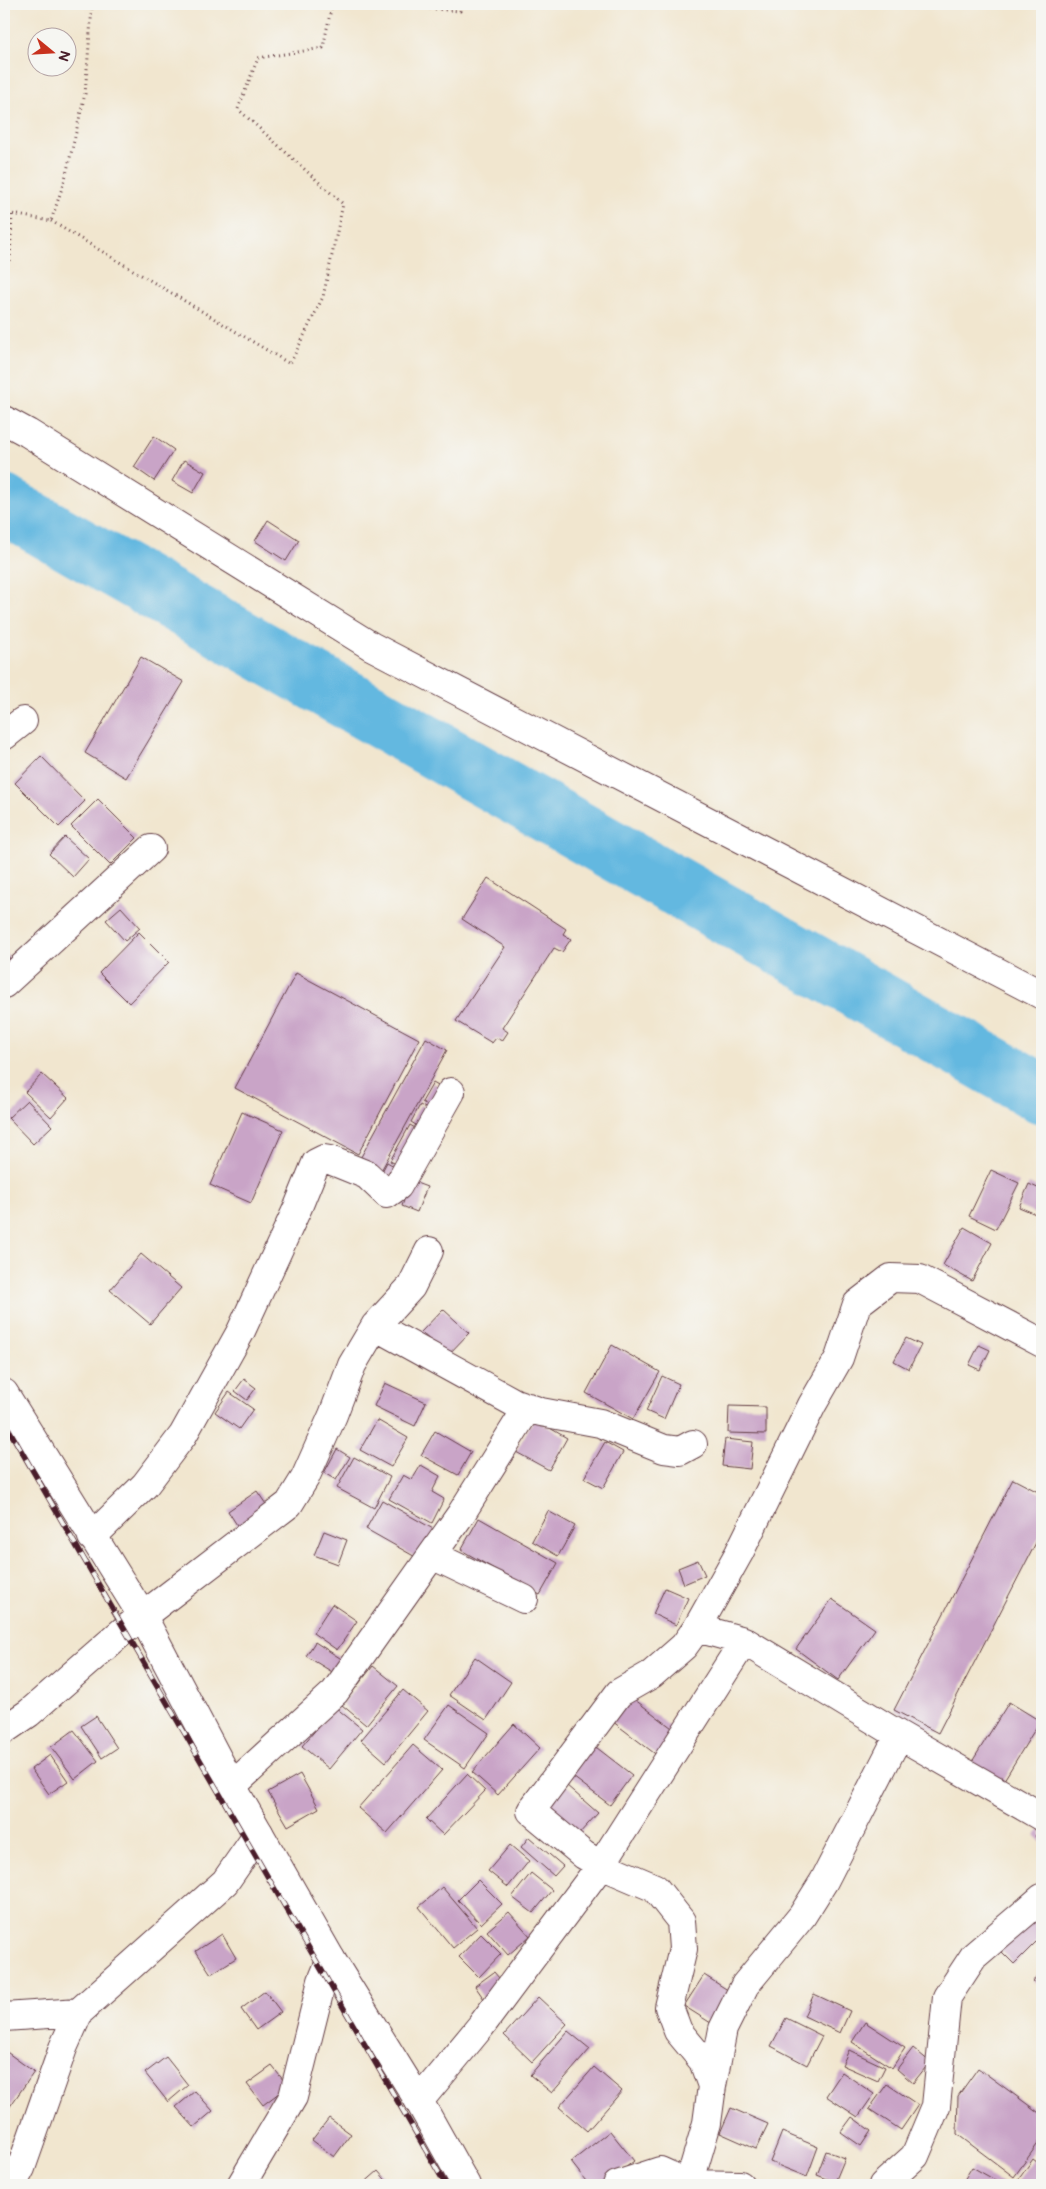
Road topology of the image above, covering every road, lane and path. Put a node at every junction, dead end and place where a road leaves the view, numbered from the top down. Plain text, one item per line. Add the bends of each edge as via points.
1 (94, 4) edge
2 (332, 4) edge
3 (370, 4) edge
4 (461, 4) edge
5 (4, 210) edge
6 (12, 214) junction
7 (52, 221) junction
8 (4, 269) edge
9 (4, 420) edge
10 (151, 849) dead end
11 (4, 984) edge
12 (1042, 995) edge
13 (451, 1092) dead end
14 (429, 1251) dead end
15 (375, 1326) junction
16 (1042, 1342) edge
17 (4, 1393) edge
18 (528, 1407) junction
19 (693, 1444) dead end
20 (92, 1537) junction
21 (432, 1556) junction
22 (524, 1599) dead end
23 (143, 1617) junction
24 (697, 1628) junction
25 (744, 1641) junction
26 (4, 1730) edge
27 (899, 1735) junction
28 (232, 1786) junction
29 (1042, 1817) edge
30 (259, 1833) junction
31 (602, 1865) junction
32 (1042, 1898) edge
33 (331, 1959) junction
34 (79, 2012) junction
35 (4, 2017) edge
36 (712, 2086) junction
37 (419, 2101) junction
38 (690, 2184) junction
39 (12, 2185) edge
40 (241, 2185) edge
41 (466, 2185) edge
42 (617, 2185) edge
43 (740, 2185) edge
44 (884, 2185) edge

1 - 7 path via 85,94
2 - 7 path via 323,48 258,58 238,108 344,204 323,297 290,364
3 - 4 path via 460,12
5 - 6 path
6 - 7 path
6 - 8 path via 10,261
9 - 12 street via 371,646
10 - 11 street
13 - 20 street via 398,1186 387,1194 367,1175 330,1160 316,1163 241,1331 183,1435 145,1485
14 - 15 street via 411,1287
15 - 18 street via 515,1403
15 - 23 street via 352,1364 305,1478 289,1504
16 - 24 street via 920,1279 892,1278 857,1304 839,1358
17 - 20 street
18 - 19 street via 600,1423 664,1449 680,1451
18 - 21 street
20 - 23 street
21 - 22 street
21 - 28 street via 335,1692
23 - 26 street via 29,1713
23 - 28 street
24 - 25 street
24 - 31 street via 684,1646 652,1674 619,1693 531,1811 584,1855
25 - 27 street
25 - 31 street
27 - 29 street
27 - 36 street via 824,1881 802,1916 745,1986 723,2029
28 - 30 street
30 - 33 street
30 - 34 street via 225,1882
31 - 36 street via 655,1888 681,1921 683,1949 669,2007 678,2030 703,2061
31 - 37 street via 481,2026
32 - 44 street via 974,1956 947,1996 936,2106 915,2156
33 - 37 street
33 - 40 street via 322,1981 293,2097
34 - 35 street
34 - 39 street
36 - 38 street via 707,2123
37 - 41 street
38 - 42 street via 660,2171
38 - 43 street

